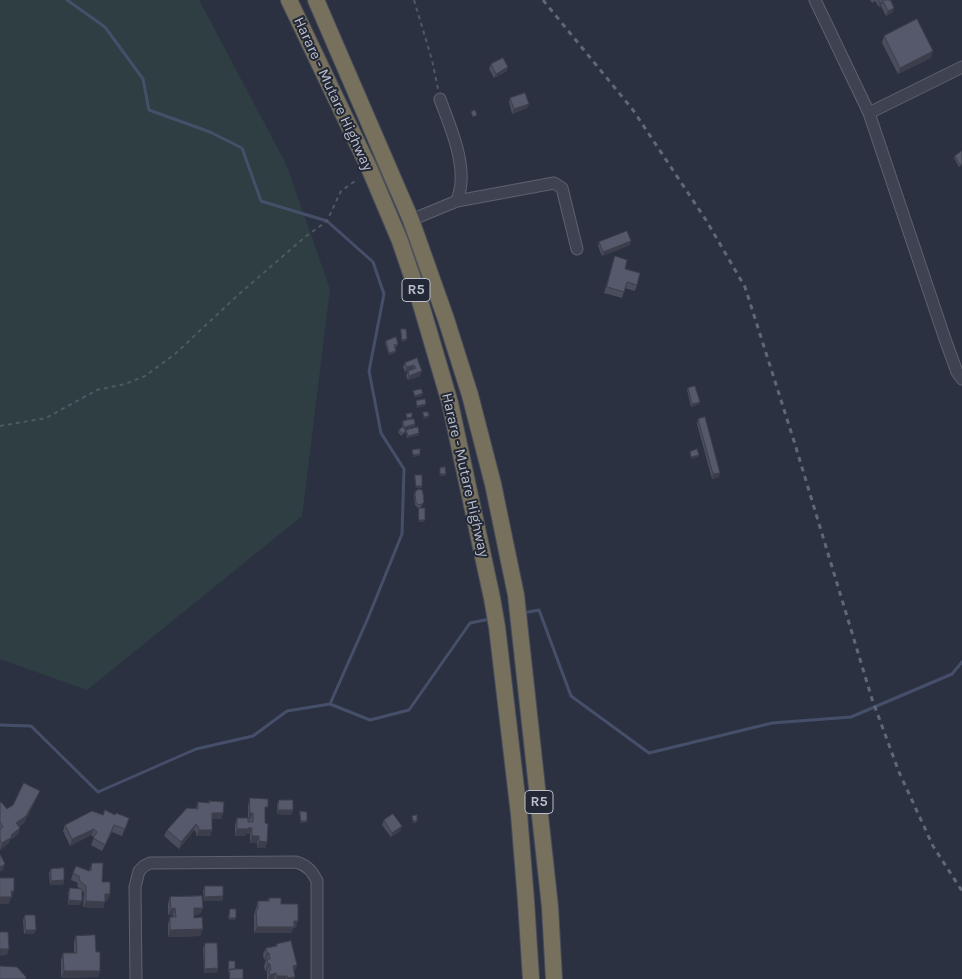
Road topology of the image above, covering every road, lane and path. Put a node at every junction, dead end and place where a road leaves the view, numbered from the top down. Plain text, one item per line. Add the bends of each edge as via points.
1 (289, 0) edge
2 (316, 0) edge
3 (414, 0) edge
4 (814, 0) edge
5 (962, 67) edge
6 (440, 99) joint
7 (869, 113) junction
8 (370, 170) junction
9 (457, 201) junction
10 (411, 220) junction
11 (577, 249) dead end
12 (962, 379) edge
13 (0, 426) edge
14 (136, 979) edge
15 (317, 979) edge
16 (531, 979) edge
17 (554, 979) edge

1 - 8 highway, Harare - Mutare Highway / R5
2 - 10 highway, Harare - Mutare Highway / R5
3 - 6 path
4 - 7 street
5 - 7 street
6 - 9 street via 458,152 462,180
7 - 12 street via 945,339
8 - 13 path via 341,192 327,221 238,294 175,354 144,376 97,390 46,418
8 - 16 highway, Harare - Mutare Highway / R5 via 400,241 450,403 492,598 519,814
9 - 10 street
9 - 11 street via 554,183 562,188
10 - 17 highway, Harare - Mutare Highway / R5 via 470,395 516,595 550,907
14 - 15 street via 135,887 139,871 144,866 150,863 296,862 310,869 317,882

